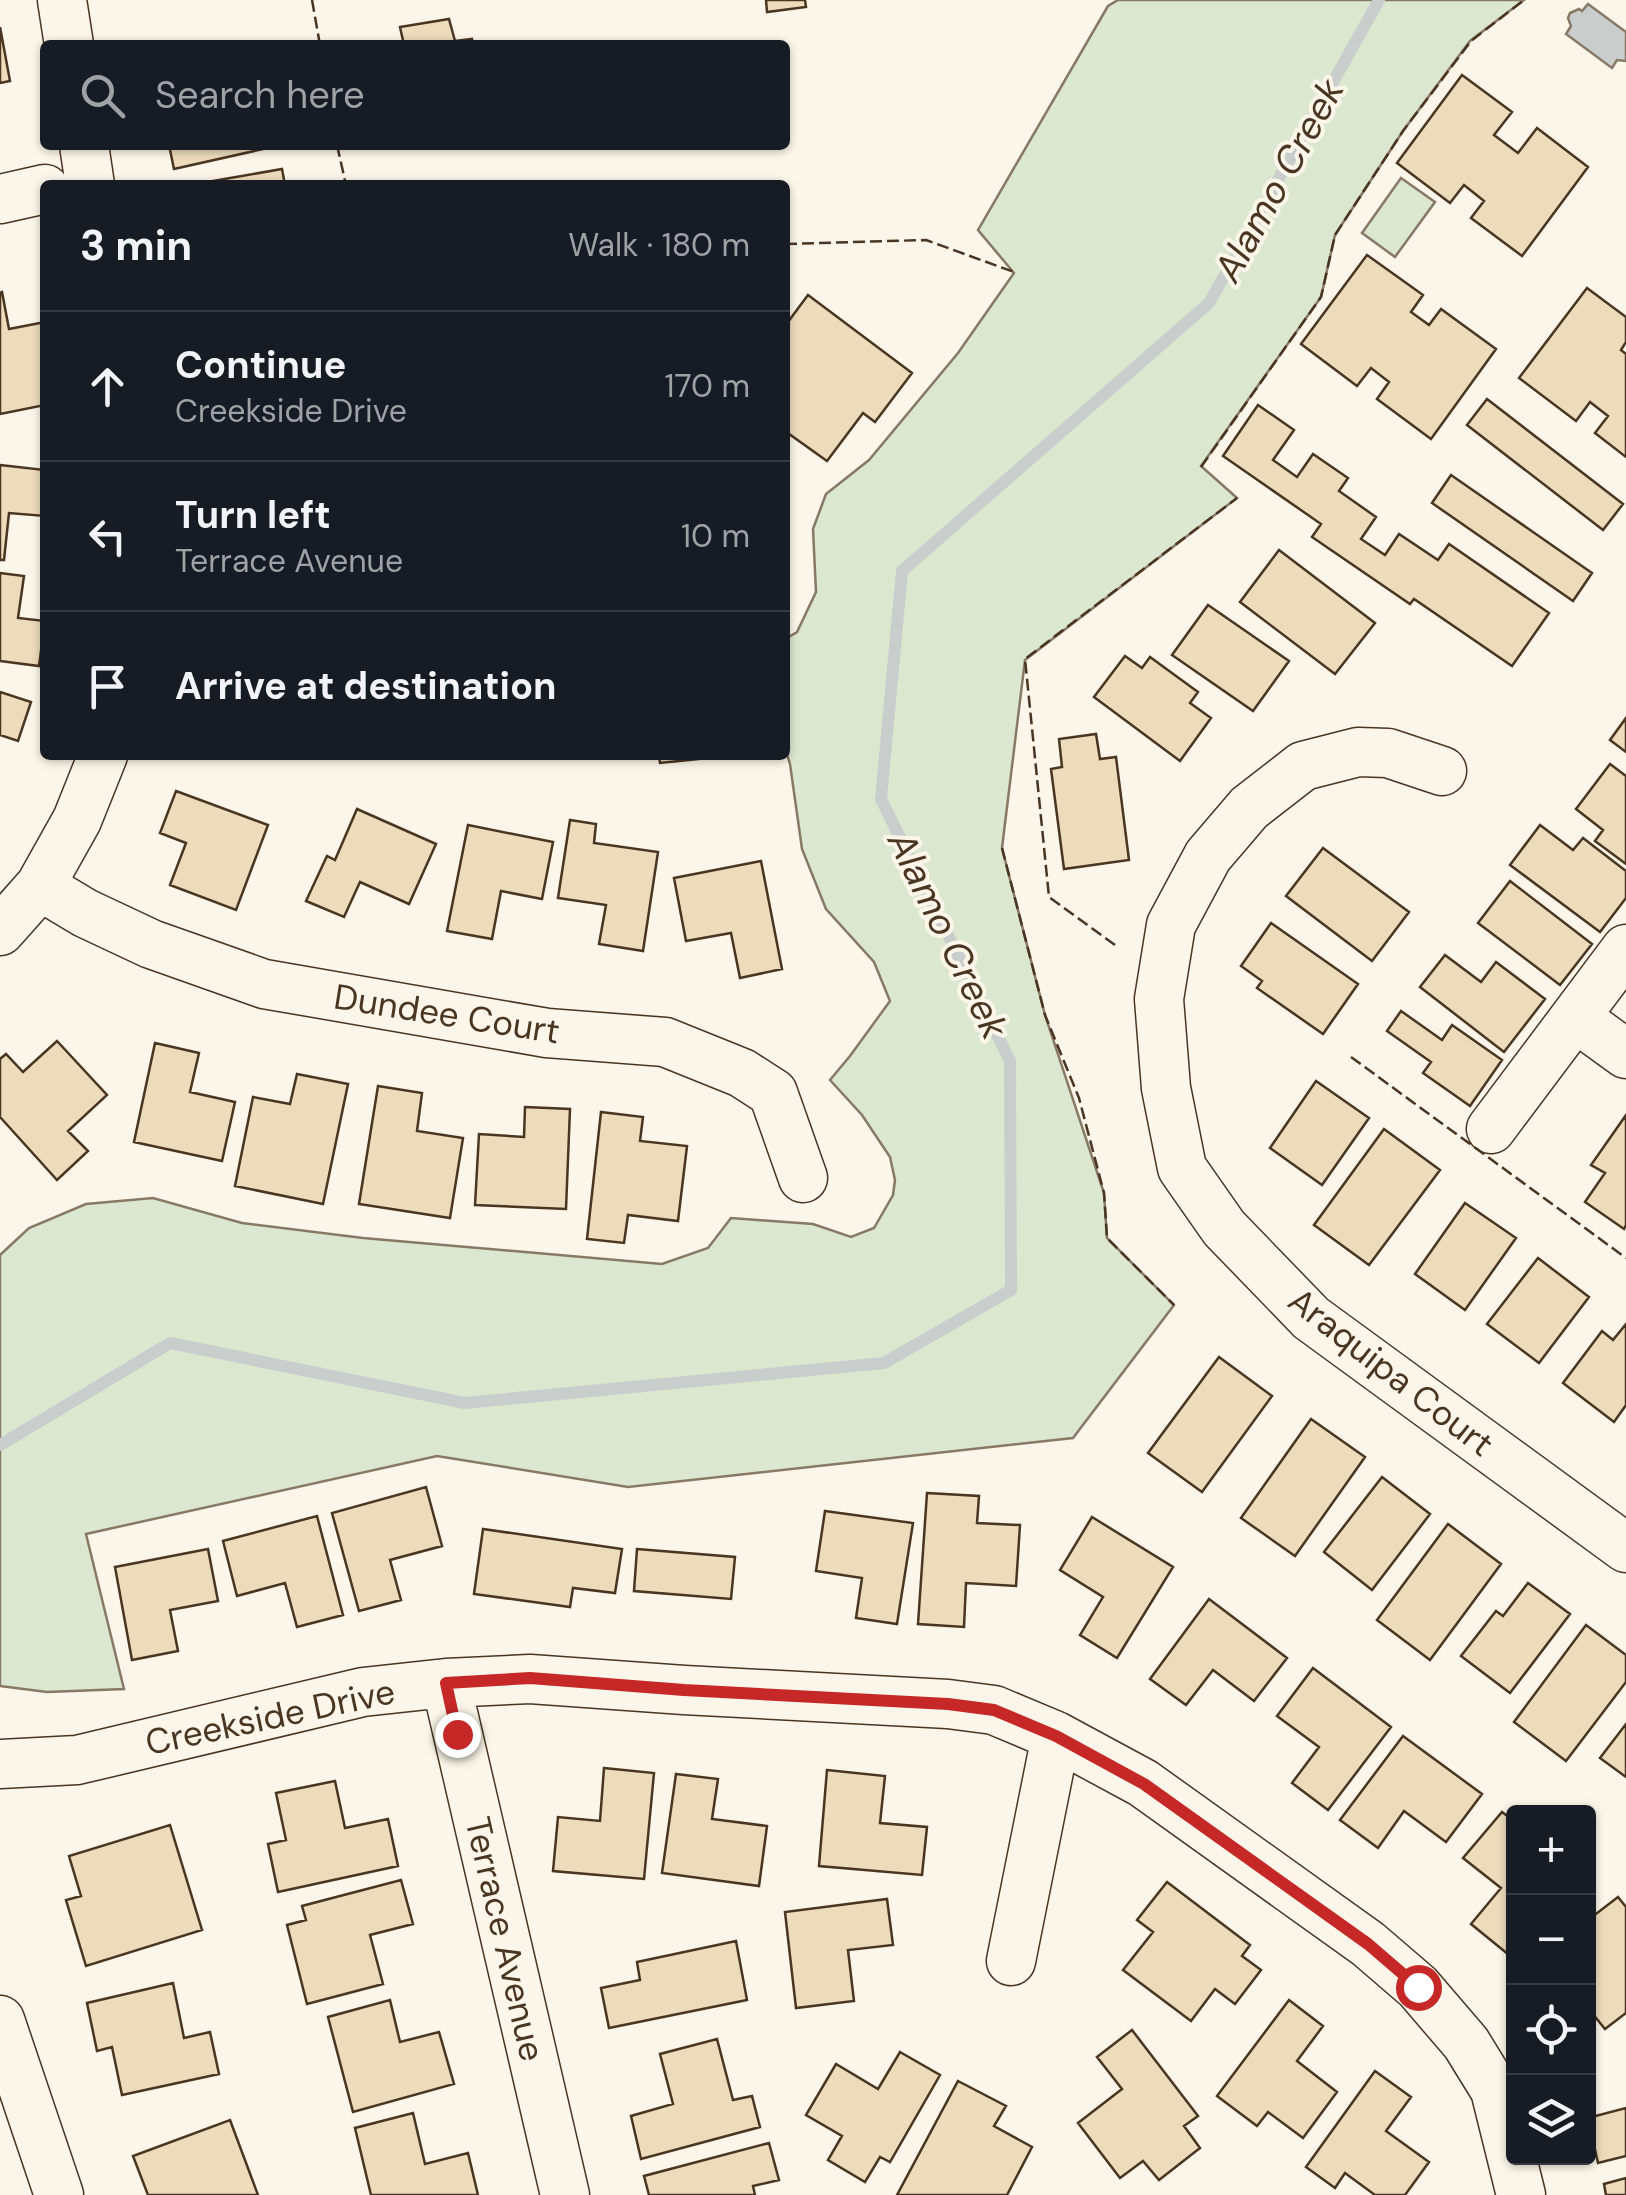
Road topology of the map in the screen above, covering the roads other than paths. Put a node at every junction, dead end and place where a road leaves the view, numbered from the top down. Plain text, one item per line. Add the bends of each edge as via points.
1 (62, 0) edge
2 (68, 40) edge
3 (40, 187) edge
4 (0, 199) edge
5 (101, 760) edge
6 (1442, 772) dead end
7 (40, 886) junction
8 (2, 924) edge
9 (1626, 949) edge
10 (1575, 1017) junction
11 (1626, 1054) edge
12 (1491, 1130) dead end
13 (803, 1178) dead end
14 (1626, 1548) edge
15 (446, 1683) junction
16 (1056, 1736) junction
17 (2, 1774) edge
18 (1011, 1961) dead end
19 (0, 2020) edge
20 (59, 2195) edge
21 (565, 2195) edge
22 (1521, 2195) edge

1 - 2 street
3 - 4 street
5 - 7 street
6 - 14 street, Araquipa Court via 1388,753 1358,752 1303,766 1249,808 1208,856 1171,925 1159,1000 1166,1088 1182,1168 1224,1228 1311,1318
7 - 8 street
7 - 13 street, Dundee Court via 151,944 264,984 547,1033 664,1042 773,1092
9 - 10 street
10 - 11 street
10 - 12 street
15 - 16 street, Creekside Drive via 530,1678 948,1704 994,1710
15 - 17 street, Creekside Drive via 364,1692
15 - 21 street, Terrace Avenue
16 - 18 street
16 - 22 street, Creekside Drive via 1144,1784 1418,1987 1466,2042 1496,2090
19 - 20 street

